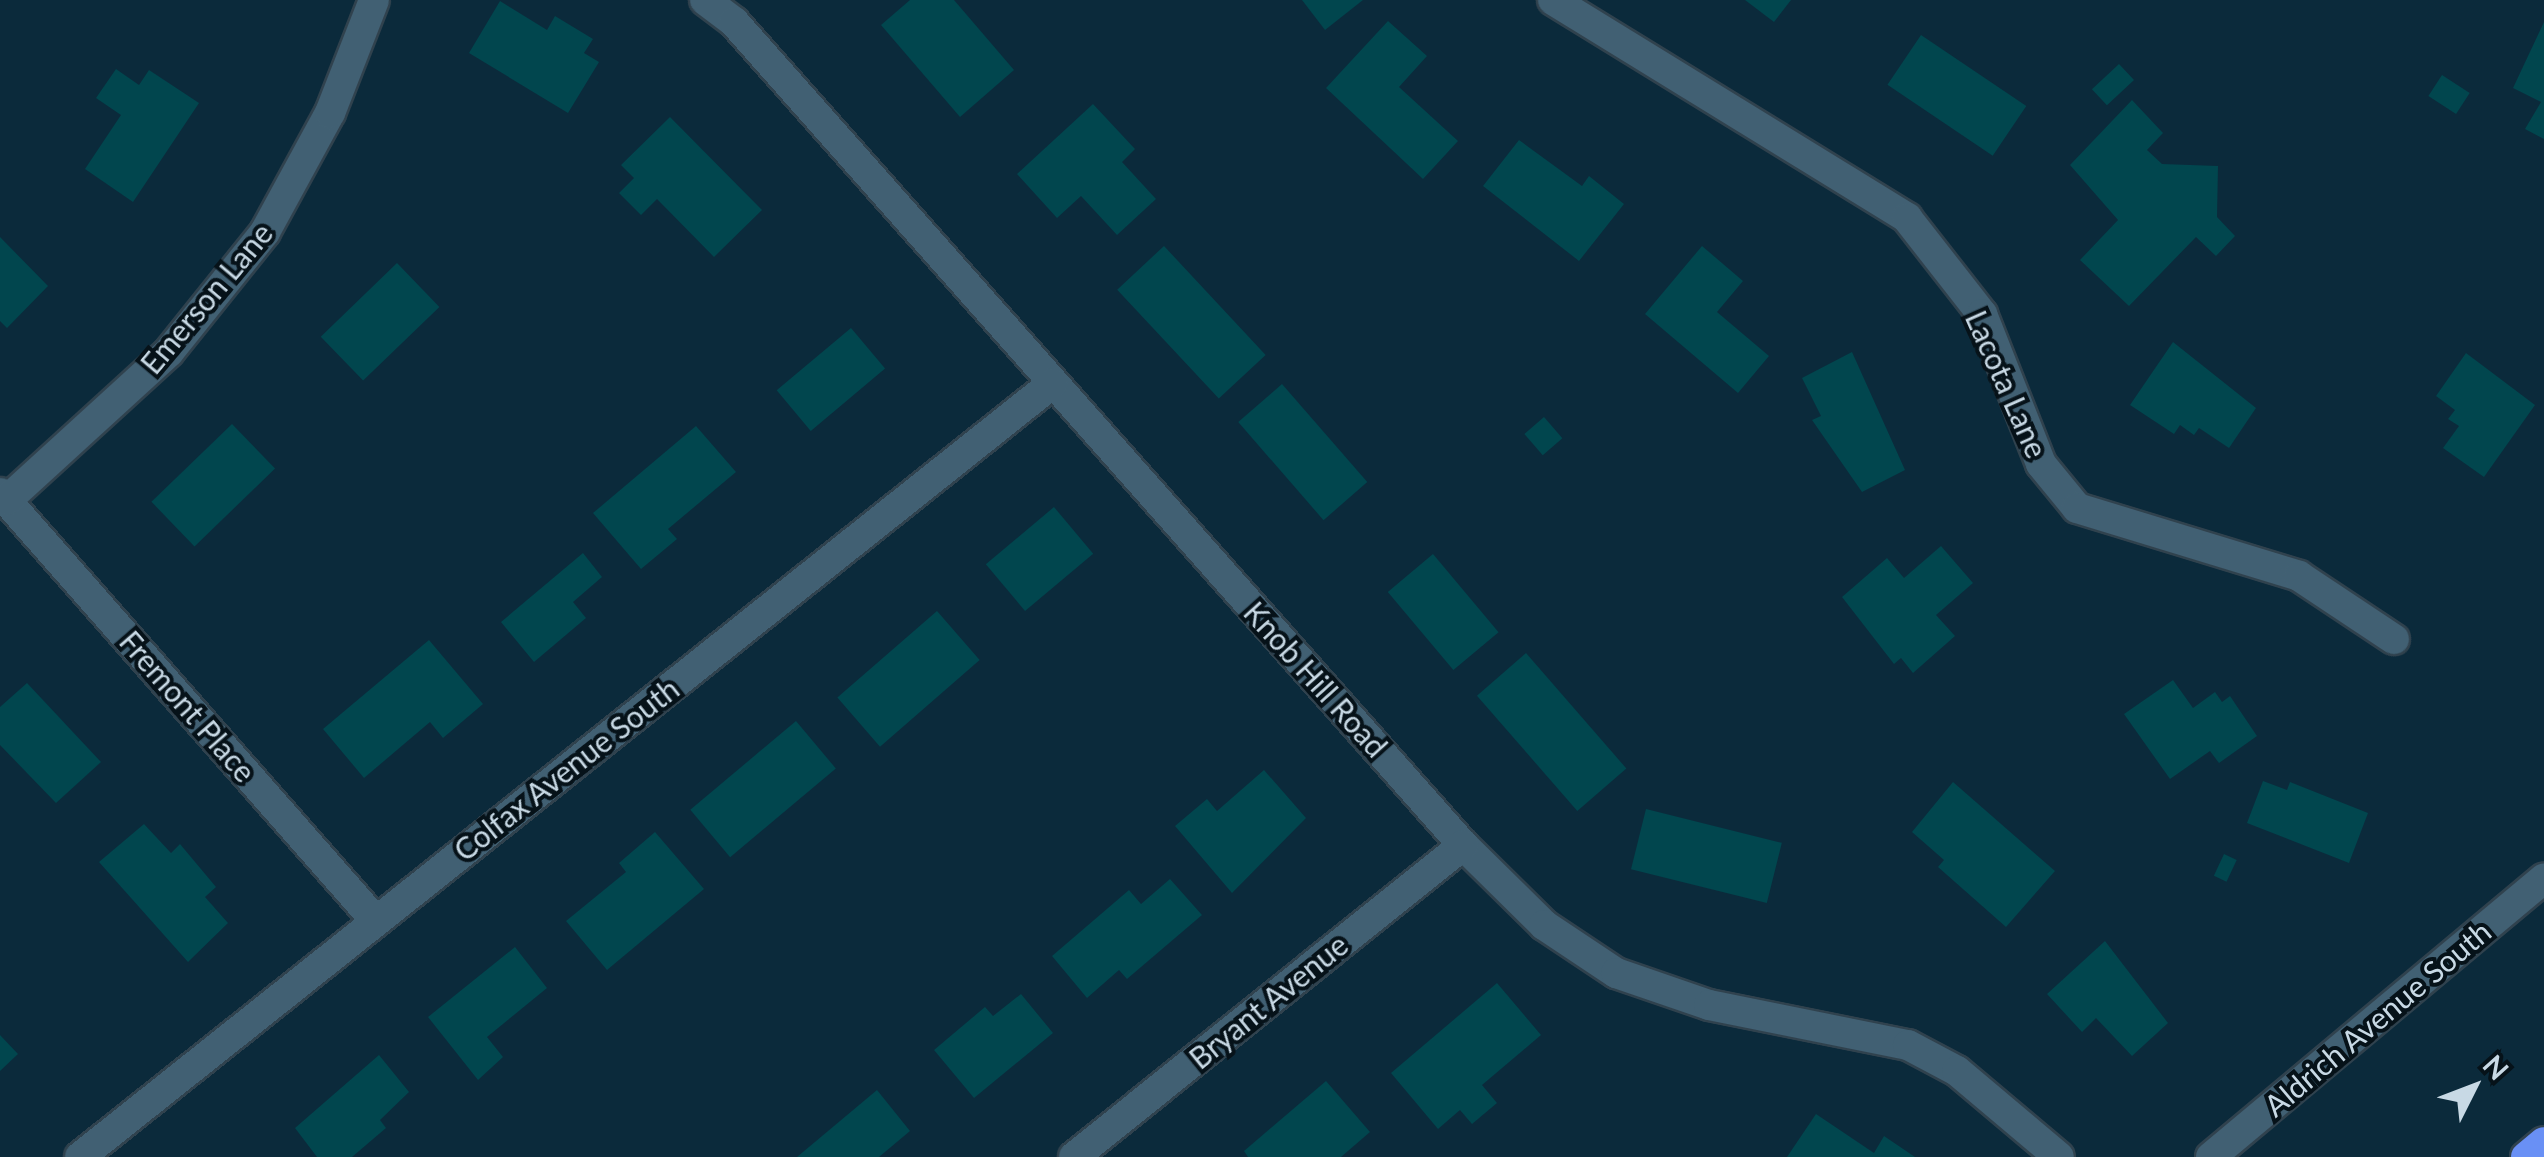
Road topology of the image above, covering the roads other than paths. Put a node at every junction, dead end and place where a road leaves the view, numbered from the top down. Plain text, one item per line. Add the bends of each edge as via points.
1 (374, 0) edge
2 (706, 0) edge
3 (1554, 0) edge
4 (1054, 383) junction
5 (3, 497) edge
6 (2394, 639) dead end
7 (1463, 845) junction
8 (2544, 878) edge
9 (375, 920) junction
10 (2544, 1142) edge
11 (80, 1157) edge
12 (1074, 1157) edge
13 (2059, 1157) edge
14 (2211, 1157) edge
15 (2526, 1157) edge

1 - 5 street, Emerson Lane via 330,113 266,232 169,352
2 - 4 street, Knob Hill Road
3 - 6 street, Lacota Lane via 1907,218 1982,314 2041,464 2077,508 2299,576
4 - 7 street, Knob Hill Road
4 - 9 street, Colfax Avenue South
5 - 9 street, Fremont Place
7 - 12 street, Bryant Avenue
7 - 13 street, Knob Hill Road via 1544,925 1616,973 1710,1005 1908,1044 1957,1071
8 - 14 street, Aldrich Avenue South
9 - 11 street, Colfax Avenue South
10 - 15 highway

